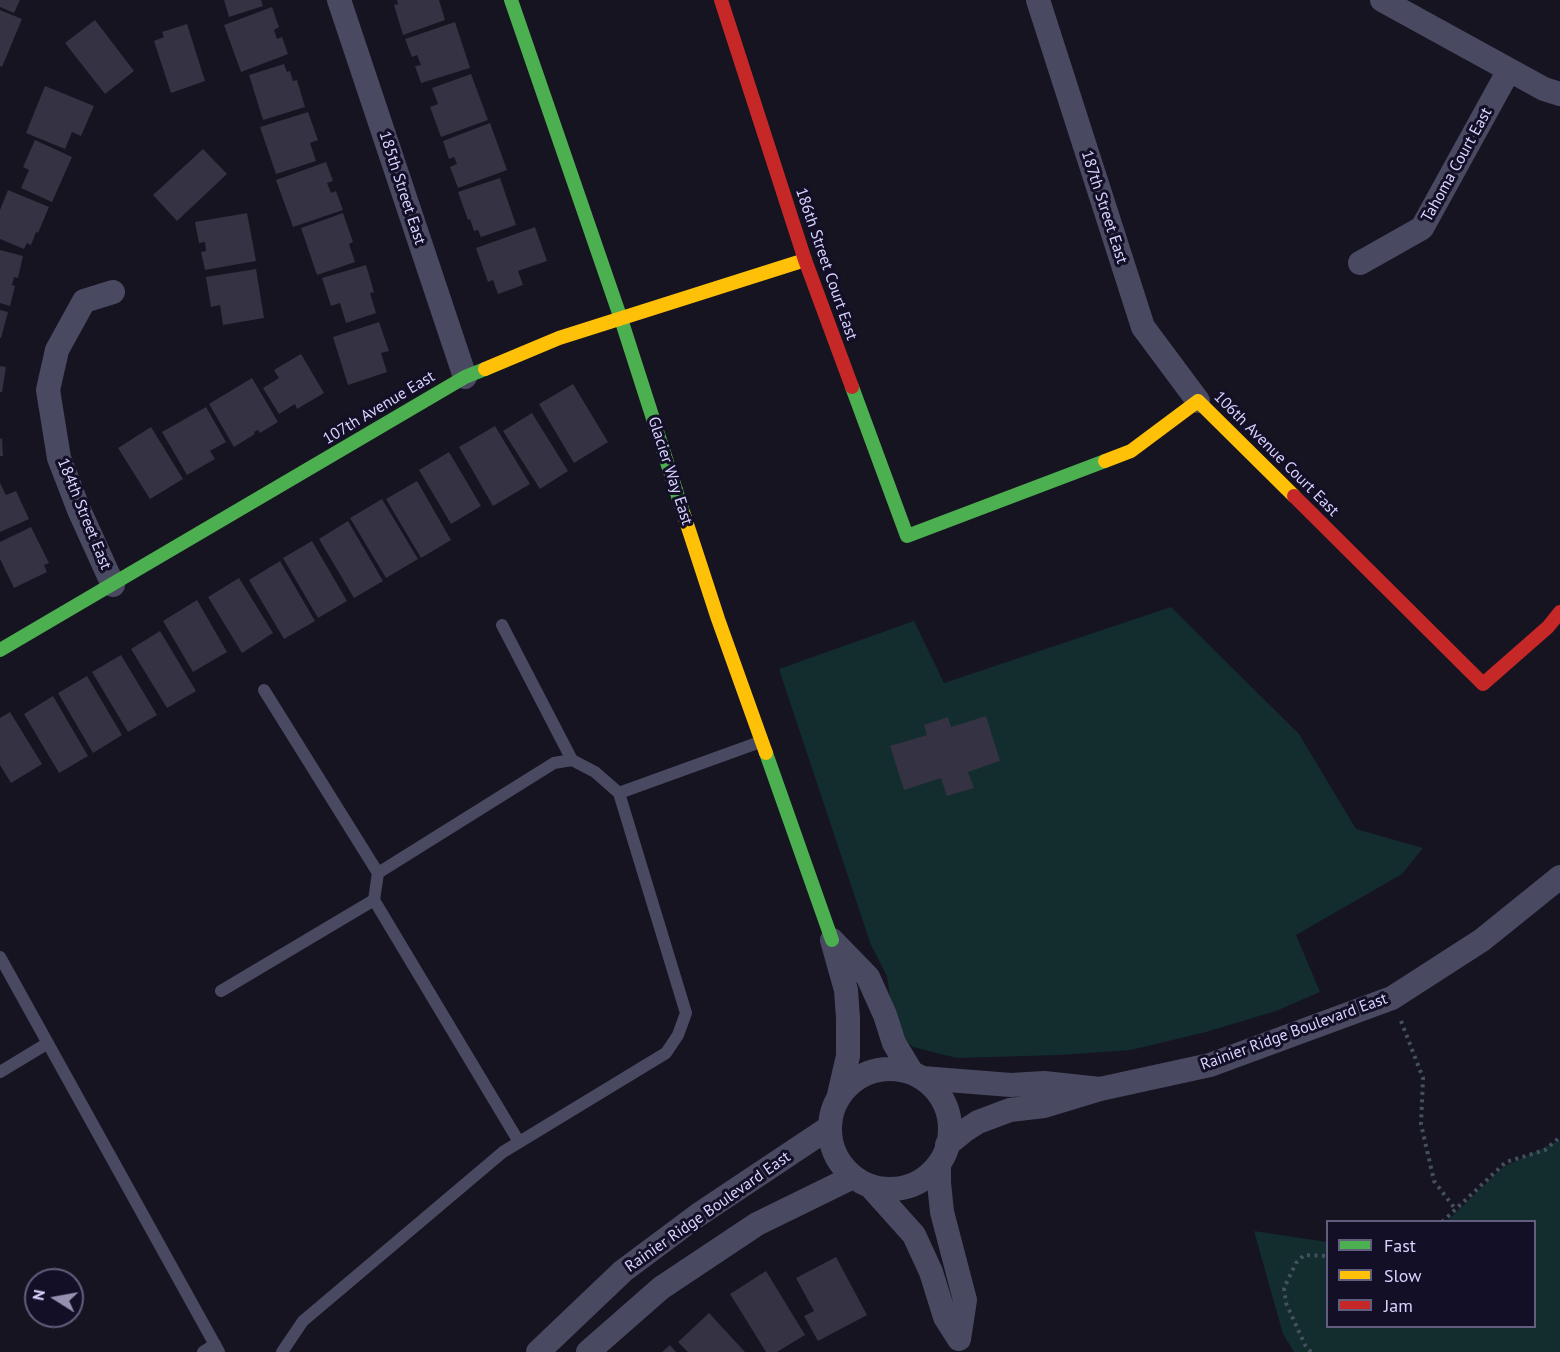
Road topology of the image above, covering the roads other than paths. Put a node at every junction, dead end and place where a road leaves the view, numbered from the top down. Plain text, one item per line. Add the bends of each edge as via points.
1 (339, 0) edge
2 (511, 0) edge
3 (721, 0) edge
4 (1038, 0) edge
5 (1382, 0) edge
6 (1509, 70) junction
7 (1560, 94) edge
8 (805, 260) junction
9 (1360, 263) dead end
10 (113, 292) dead end
11 (621, 319) junction
12 (465, 377) junction
13 (1198, 401) junction
14 (907, 536) joint
15 (113, 585) junction
16 (1560, 612) edge
17 (502, 625) dead end
18 (0, 650) edge
19 (264, 690) dead end
20 (761, 741) junction
21 (572, 760) junction
22 (619, 793) junction
23 (378, 873) junction
24 (1560, 877) edge
25 (374, 900) junction
26 (832, 940) junction
27 (0, 957) edge
28 (5, 979) edge
29 (221, 991) dead end
30 (48, 1043) junction
31 (0, 1072) edge
32 (917, 1076) junction
33 (1100, 1089) junction
34 (839, 1096) junction
35 (830, 1127) junction
36 (519, 1142) junction
37 (943, 1154) junction
38 (862, 1182) junction
39 (959, 1345) edge
40 (217, 1348) edge
41 (203, 1352) edge
42 (282, 1352) edge
43 (538, 1352) edge
44 (588, 1352) edge

1 - 12 street, 185th Street East
2 - 11 street, Glacier Way East
3 - 8 street, 186th Street Court East
4 - 13 street, 187th Street East via 1143,327
5 - 6 street
6 - 7 street
6 - 9 street, Tahoma Court East via 1422,228
8 - 11 street, 107th Avenue East
8 - 14 street, 186th Street Court East
10 - 15 street, 184th Street East via 84,301 57,350 48,390 59,458
11 - 12 street, 107th Avenue East via 559,338
11 - 20 street, Glacier Way East
12 - 15 street, 107th Avenue East
13 - 14 street, 106th Avenue Court East via 1131,451
13 - 16 street, 106th Avenue Court East via 1483,684
15 - 18 street, 107th Avenue East
17 - 21 lane
19 - 23 lane
20 - 22 lane
20 - 26 street, Glacier Way East
21 - 22 lane via 595,772
21 - 23 lane via 554,762
22 - 36 lane via 686,1013 666,1053
23 - 25 lane
24 - 33 street, Rainier Ridge Boulevard East via 1482,940 1392,998 1210,1065
25 - 29 lane
25 - 36 lane
26 - 32 street, Glacier Way East via 868,977 894,1044
26 - 34 street, Glacier Way East via 846,990 848,1018 848,1056
27 - 28 lane
28 - 30 lane
30 - 31 lane
30 - 40 lane
32 - 33 street, Rainier Ridge Boulevard East
32 - 34 street via 892,1069 872,1071
32 - 37 street via 936,1091 946,1107 950,1126
33 - 37 street, Rainier Ridge Boulevard East via 989,1118 964,1131
34 - 35 street
35 - 38 street via 832,1146 840,1164
35 - 43 street, Rainier Ridge Boulevard East via 623,1270
36 - 42 lane via 502,1152 303,1321
37 - 38 street via 926,1177 909,1186 890,1189
37 - 39 street via 939,1183 942,1212 965,1300
38 - 39 street via 914,1235
38 - 44 street via 747,1231 661,1288
40 - 41 lane

